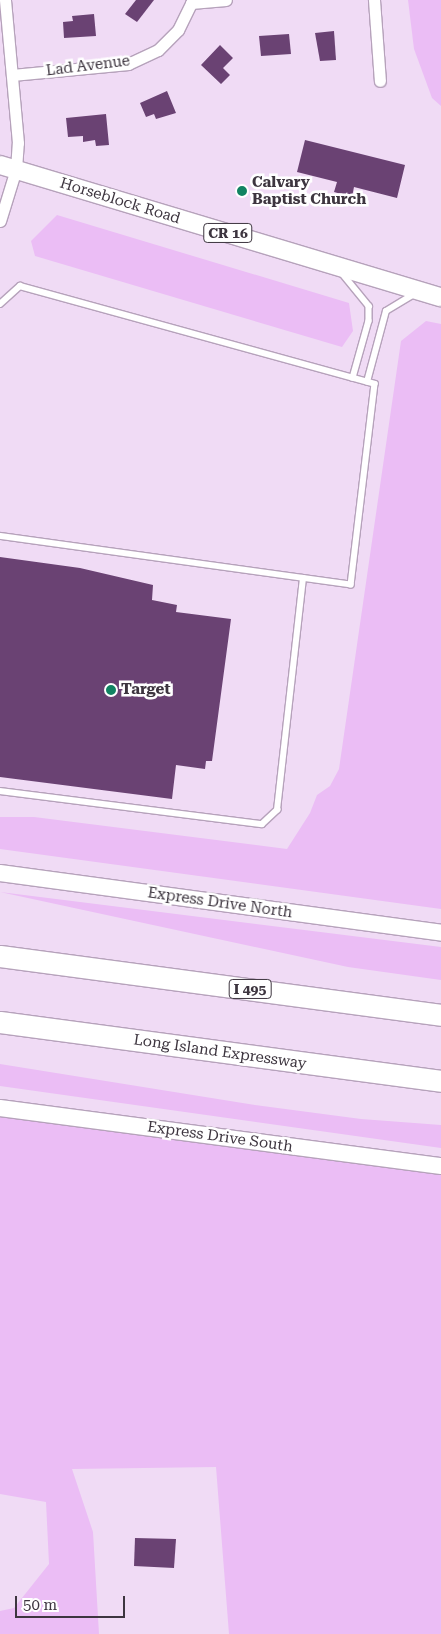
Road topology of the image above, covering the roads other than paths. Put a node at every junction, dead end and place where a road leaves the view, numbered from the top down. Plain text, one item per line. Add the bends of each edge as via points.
1 (5, 0) edge
2 (226, 0) edge
3 (374, 0) edge
4 (191, 2) edge
5 (12, 74) junction
6 (380, 81) dead end
7 (8, 167) edge
8 (0, 221) edge
9 (336, 266) junction
10 (420, 291) junction
11 (441, 297) edge
12 (0, 304) edge
13 (353, 378) junction
14 (367, 382) junction
15 (0, 536) edge
16 (303, 578) junction
17 (0, 791) edge
18 (0, 873) edge
19 (441, 933) edge
20 (0, 952) edge
21 (0, 956) edge
22 (58, 964) junction
23 (441, 1015) edge
24 (0, 1022) edge
25 (441, 1081) edge
26 (0, 1108) edge
27 (441, 1166) edge

1 - 5 street
2 - 4 street, Lad Avenue
3 - 6 street
4 - 5 street, Lad Avenue via 178,30 158,50 128,64
5 - 7 street via 18,127
7 - 8 street
7 - 9 main road, Horseblock Road / CR 16
9 - 10 main road, Horseblock Road / CR 16
9 - 13 lane via 369,306 370,321
10 - 11 main road, Horseblock Road / CR 16
10 - 14 lane via 386,311
12 - 13 lane via 20,286
13 - 14 lane
14 - 16 lane via 376,384 351,585
15 - 16 lane
16 - 17 lane via 278,810 262,824
18 - 19 main road, Express Drive North
20 - 22 highway
21 - 22 highway, I 495
22 - 23 highway, I 495
24 - 25 highway, Long Island Expressway
26 - 27 main road, Express Drive South

